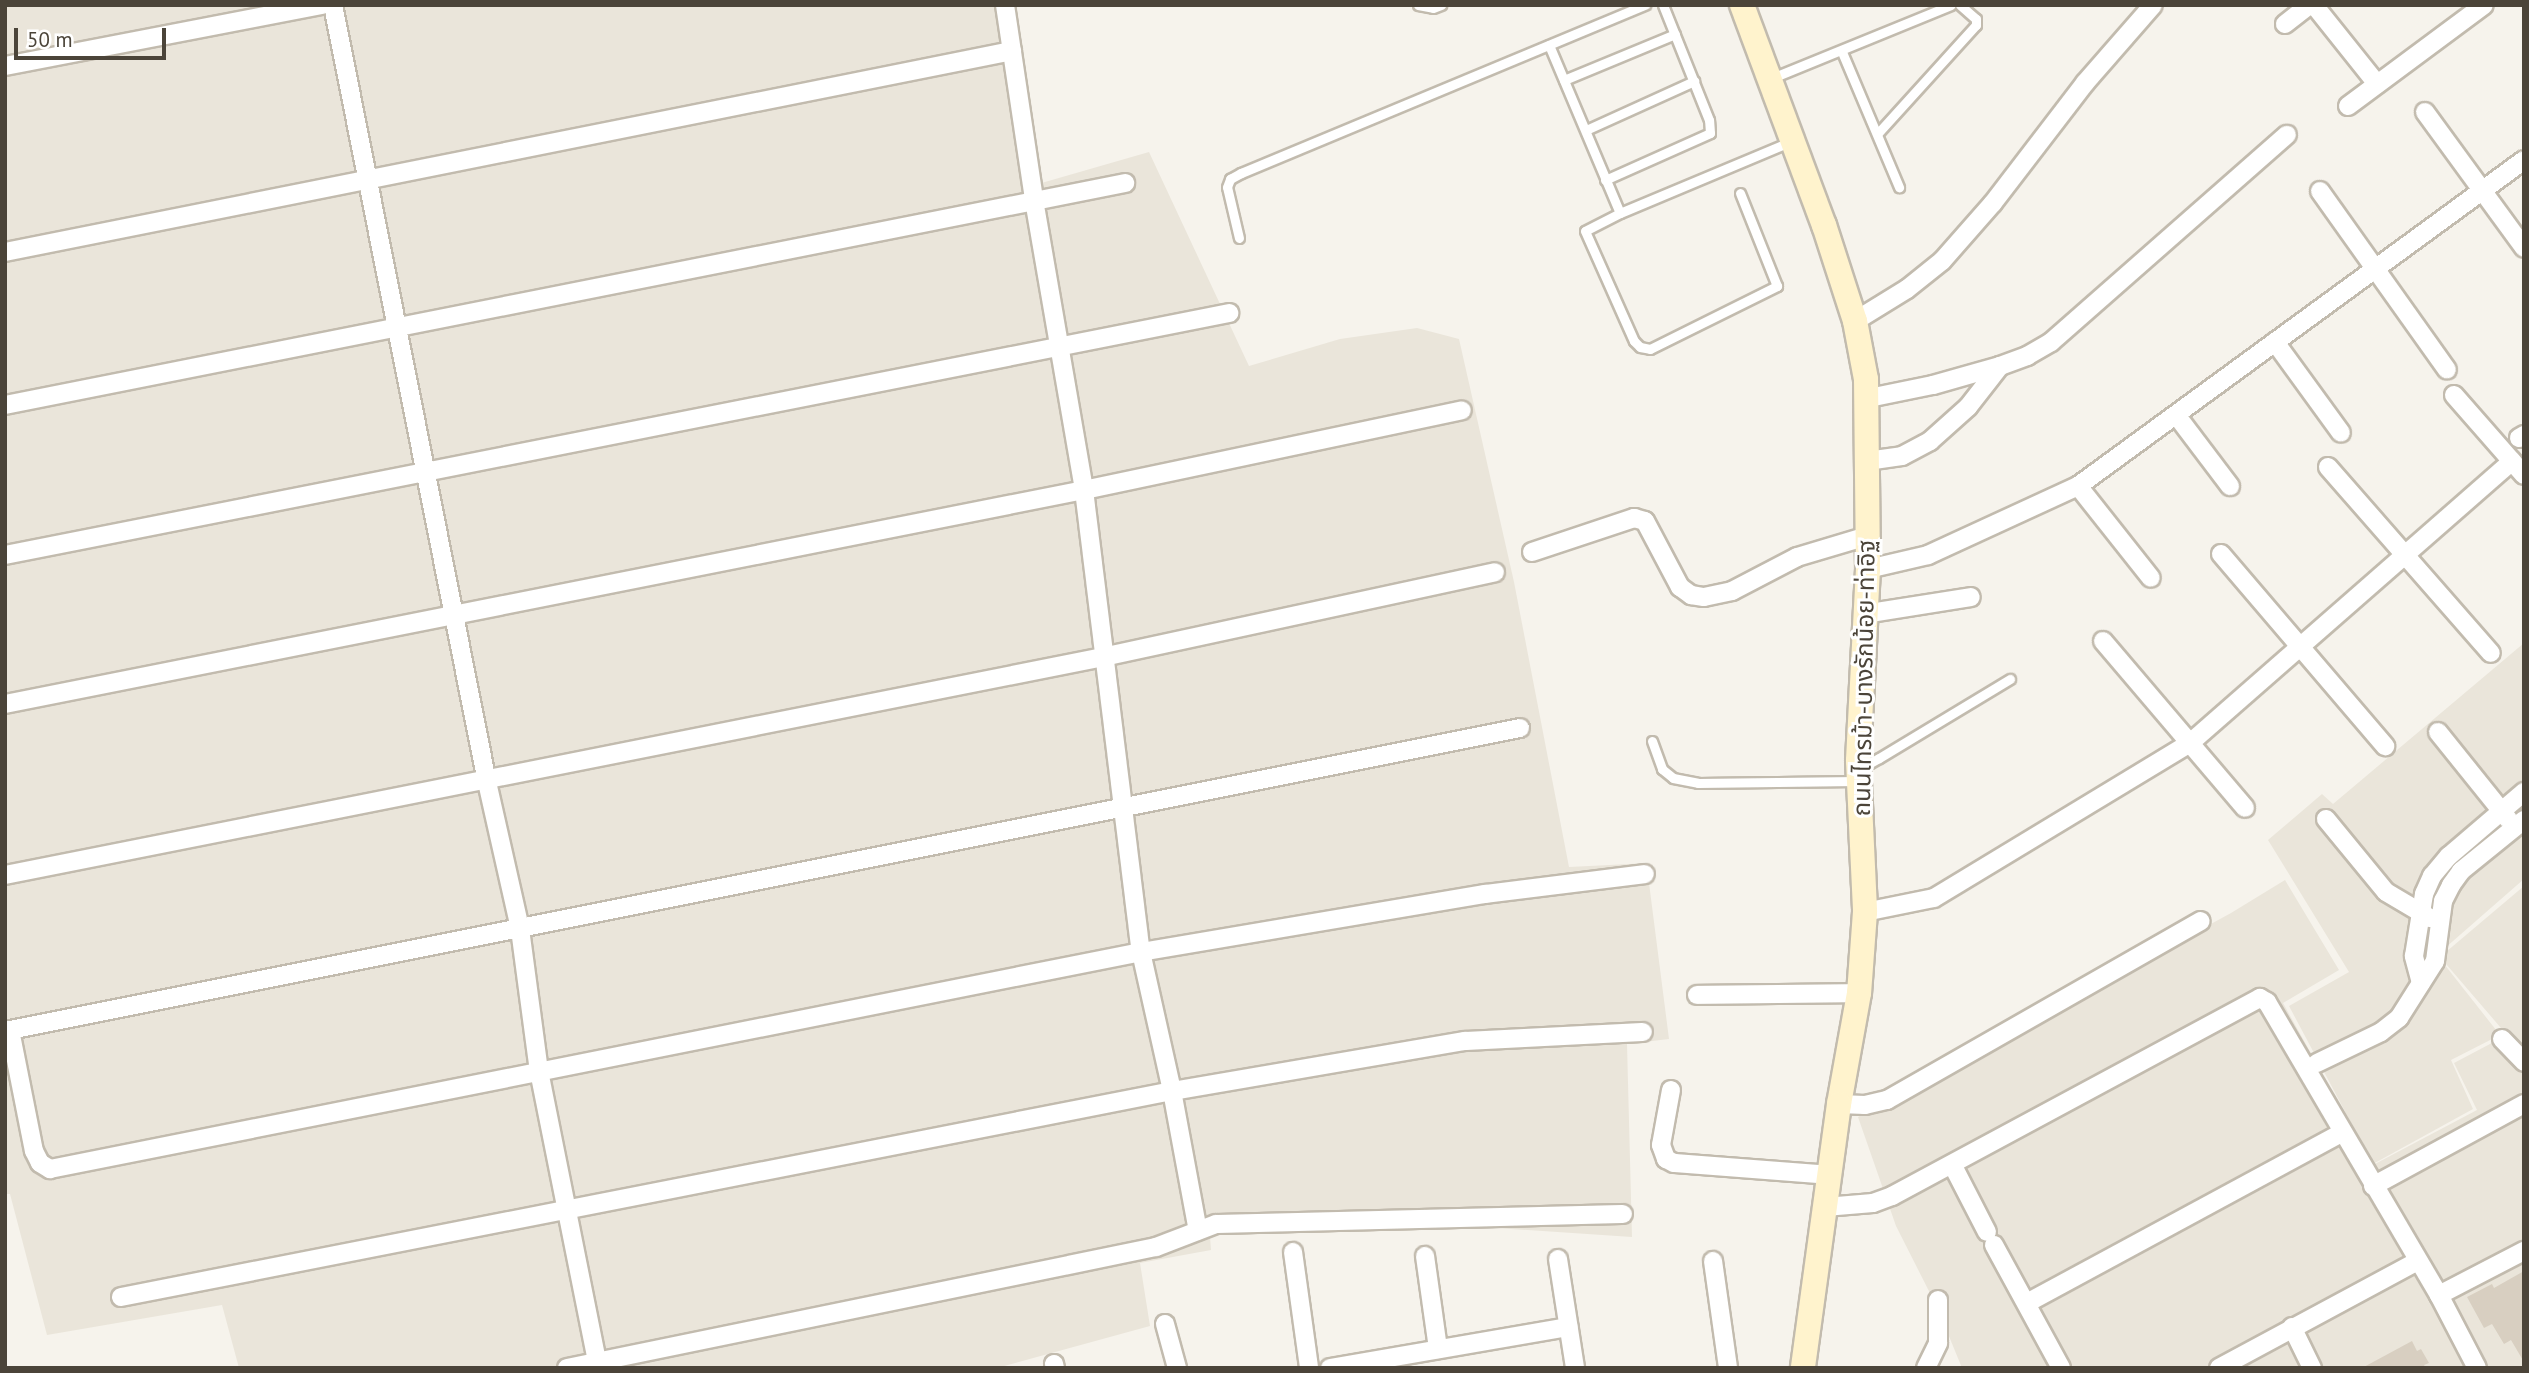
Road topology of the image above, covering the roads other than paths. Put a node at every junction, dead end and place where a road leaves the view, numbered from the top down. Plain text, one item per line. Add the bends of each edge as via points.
1 (322, 5) edge
2 (333, 5) edge
3 (1005, 5) edge
4 (1418, 5) edge
5 (1441, 5) edge
6 (1645, 5) edge
7 (1663, 5) edge
8 (1742, 5) edge
9 (1951, 5) edge
10 (1960, 5) edge
11 (2152, 5) edge
12 (2309, 5) edge
13 (2314, 5) edge
14 (2484, 5) edge
15 (2285, 24) dead end
16 (1675, 34) junction
17 (1549, 45) junction
18 (1012, 51) junction
19 (1842, 52) junction
20 (5, 66) edge
21 (1772, 78) junction
22 (1564, 80) junction
23 (1694, 81) junction
24 (2377, 84) junction
25 (2348, 106) dead end
26 (2425, 112) dead end
27 (1586, 130) junction
28 (1878, 133) junction
29 (2287, 135) dead end
30 (1794, 140) junction
31 (2524, 159) edge
32 (370, 179) junction
33 (1605, 180) junction
34 (1125, 183) dead end
35 (1899, 187) dead end
36 (2483, 189) junction
37 (2320, 191) dead end
38 (1741, 193) dead end
39 (1034, 200) junction
40 (1620, 213) junction
41 (1239, 238) dead end
42 (2524, 248) edge
43 (5, 252) edge
44 (2375, 268) junction
45 (1229, 313) dead end
46 (1855, 321) junction
47 (397, 328) junction
48 (2275, 342) junction
49 (1060, 345) junction
50 (2000, 366) junction
51 (2447, 370) dead end
52 (2455, 395) dead end
53 (1864, 399) junction
54 (5, 405) edge
55 (1462, 410) dead end
56 (2177, 416) junction
57 (2341, 433) dead end
58 (1867, 461) junction
59 (2328, 467) dead end
60 (2518, 468) edge
61 (425, 470) junction
62 (2078, 486) junction
63 (2230, 486) dead end
64 (1084, 490) junction
65 (1867, 536) junction
66 (1532, 552) dead end
67 (2221, 554) dead end
68 (5, 555) edge
69 (2405, 555) junction
70 (1868, 569) junction
71 (1496, 572) dead end
72 (2151, 578) dead end
73 (1971, 597) dead end
74 (1864, 614) junction
75 (455, 615) junction
76 (2103, 641) dead end
77 (2300, 646) junction
78 (2491, 653) dead end
79 (1103, 657) junction
80 (2010, 680) dead end
81 (5, 704) edge
82 (1520, 728) dead end
83 (2438, 732) dead end
84 (1652, 741) dead end
85 (2190, 743) junction
86 (2385, 746) dead end
87 (1858, 771) junction
88 (487, 782) junction
89 (2524, 792) edge
90 (2245, 808) dead end
91 (1122, 810) junction
92 (2500, 810) junction
93 (2326, 819) dead end
94 (2519, 824) edge
95 (1645, 874) dead end
96 (5, 875) edge
97 (1865, 912) junction
98 (2420, 913) junction
99 (2201, 921) dead end
100 (2440, 922) junction
101 (520, 929) junction
102 (1141, 952) junction
103 (2414, 956) junction
104 (2435, 961) junction
105 (2421, 983) junction
106 (1860, 993) junction
107 (1698, 995) dead end
108 (8, 1031) edge
109 (1643, 1032) dead end
110 (2502, 1039) dead end
111 (2524, 1062) edge
112 (2317, 1063) dead end
113 (539, 1070) junction
114 (1671, 1090) dead end
115 (1172, 1091) junction
116 (1839, 1104) junction
117 (2524, 1104) edge
118 (2341, 1133) junction
119 (1953, 1166) junction
120 (1829, 1175) junction
121 (2373, 1186) junction
122 (1825, 1207) junction
123 (566, 1209) junction
124 (1623, 1214) dead end
125 (1198, 1231) junction
126 (2524, 1251) edge
127 (1293, 1252) dead end
128 (1425, 1256) dead end
129 (1558, 1259) dead end
130 (1713, 1261) dead end
131 (2418, 1261) junction
132 (2439, 1295) junction
133 (121, 1297) dead end
134 (1938, 1300) dead end
135 (2027, 1303) junction
136 (1165, 1324) dead end
137 (2292, 1327) junction
138 (1567, 1328) junction
139 (1438, 1349) junction
140 (597, 1360) junction
141 (567, 1368) edge
142 (1178, 1368) edge
143 (1309, 1368) edge
144 (1329, 1368) edge
145 (1575, 1368) edge
146 (1728, 1368) edge
147 (1803, 1368) edge
148 (1926, 1368) edge
149 (2061, 1368) edge
150 (2219, 1368) edge
151 (2312, 1368) edge
152 (2477, 1368) edge

1 - 20 street
2 - 32 street
3 - 18 street
4 - 5 lane
6 - 17 lane
7 - 16 lane
8 - 21 street, ถนนไทรม้า-บางรักน้อย-ท่าอิฐ
9 - 19 lane
10 - 28 lane via 1976,19 1976,25
11 - 46 street via 1942,261
12 - 15 street
13 - 24 street
14 - 24 street
16 - 22 lane
16 - 23 lane
17 - 22 lane
17 - 41 lane via 1230,179 1227,187
18 - 32 street
18 - 39 street
19 - 21 lane
19 - 28 lane
21 - 30 street, ถนนไทรม้า-บางรักน้อย-ท่าอิฐ
22 - 27 lane
23 - 27 lane
23 - 33 lane via 1710,133
24 - 25 street
26 - 36 street
27 - 33 lane
28 - 35 lane
29 - 50 street via 2051,342
30 - 40 lane
30 - 46 street, ถนนไทรม้า-บางรักน้อย-ท่าอิฐ
31 - 36 street
32 - 43 street
32 - 47 street
33 - 40 lane
34 - 39 street
36 - 42 street
36 - 44 street
37 - 44 street
38 - 40 lane via 1777,286 1650,349 1634,341 1585,231
39 - 47 street
39 - 49 street
44 - 48 street
44 - 51 street
45 - 49 street
46 - 53 street, ถนนไทรม้า-บางรักน้อย-ท่าอิฐ via 1866,379
47 - 54 street
47 - 61 street
48 - 56 street
48 - 57 street
49 - 61 street
49 - 64 street
50 - 53 street
50 - 58 street via 1968,407 1930,441 1902,456
52 - 60 street
53 - 58 street, ถนนไทรม้า-บางรักน้อย-ท่าอิฐ
55 - 64 street
56 - 62 street
56 - 63 street
58 - 65 street, ถนนไทรม้า-บางรักน้อย-ท่าอิฐ
59 - 69 street
60 - 69 street
61 - 68 street
61 - 75 street
62 - 70 street via 1928,555
62 - 72 street
64 - 75 street
64 - 79 street
65 - 66 street via 1797,557 1732,591 1704,597 1680,587 1645,522 1634,518
65 - 70 street, ถนนไทรม้า-บางรักน้อย-ท่าอิฐ
67 - 77 street
69 - 77 street
69 - 78 street
70 - 74 street, ถนนไทรม้า-บางรักน้อย-ท่าอิฐ
71 - 79 street
73 - 74 street
74 - 87 street, ถนนไทรม้า-บางรักน้อย-ท่าอิฐ
75 - 81 street
75 - 88 street
76 - 85 street
77 - 85 street
77 - 86 street
79 - 88 street
79 - 91 street
80 - 87 lane
82 - 91 street
83 - 92 street
84 - 87 lane via 1661,769 1673,778 1698,783
85 - 90 street
85 - 97 street via 1934,898
87 - 97 street, ถนนไทรม้า-บางรักน้อย-ท่าอิฐ
88 - 96 street
88 - 101 street
89 - 92 street
91 - 101 street
91 - 102 street
92 - 94 street
92 - 98 street via 2432,877
93 - 98 street via 2386,892
94 - 100 street via 2462,872 2443,901
95 - 102 street via 1485,894
97 - 106 street, ถนนไทรม้า-บางรักน้อย-ท่าอิฐ
98 - 100 street
98 - 103 street
99 - 116 street via 1887,1100
100 - 104 street
101 - 108 street
101 - 113 street
102 - 113 street
102 - 115 street
103 - 104 street
103 - 105 street
104 - 105 street
105 - 112 street via 2399,1018 2381,1032
106 - 107 street
106 - 116 street, ถนนไทรม้า-บางรักน้อย-ท่าอิฐ
108 - 113 street via 34,1151 50,1169
109 - 115 street via 1465,1041
110 - 111 street
113 - 123 street
114 - 120 street via 1661,1145 1666,1159
115 - 123 street
115 - 125 street
116 - 120 street, ถนนไทรม้า-บางรักน้อย-ท่าอิฐ
117 - 121 street
118 - 119 street via 2267,1002 2260,998
118 - 121 street
118 - 135 street
119 - 122 street via 1873,1203
119 - 135 street
120 - 122 street, ถนนไทรม้า-บางรักน้อย-ท่าอิฐ
121 - 131 street
122 - 147 street, ถนนไทรม้า-บางรักน้อย-ท่าอิฐ
123 - 133 street
123 - 140 street
124 - 125 street via 1237,1221
125 - 140 street via 1156,1247
126 - 132 street
127 - 143 street
128 - 139 street
129 - 138 street
130 - 146 street
131 - 132 street
131 - 137 street
132 - 152 street
134 - 148 street via 1938,1343
135 - 149 street
136 - 142 street
137 - 150 street
137 - 151 street
138 - 139 street
138 - 145 street
139 - 144 street
140 - 141 street

